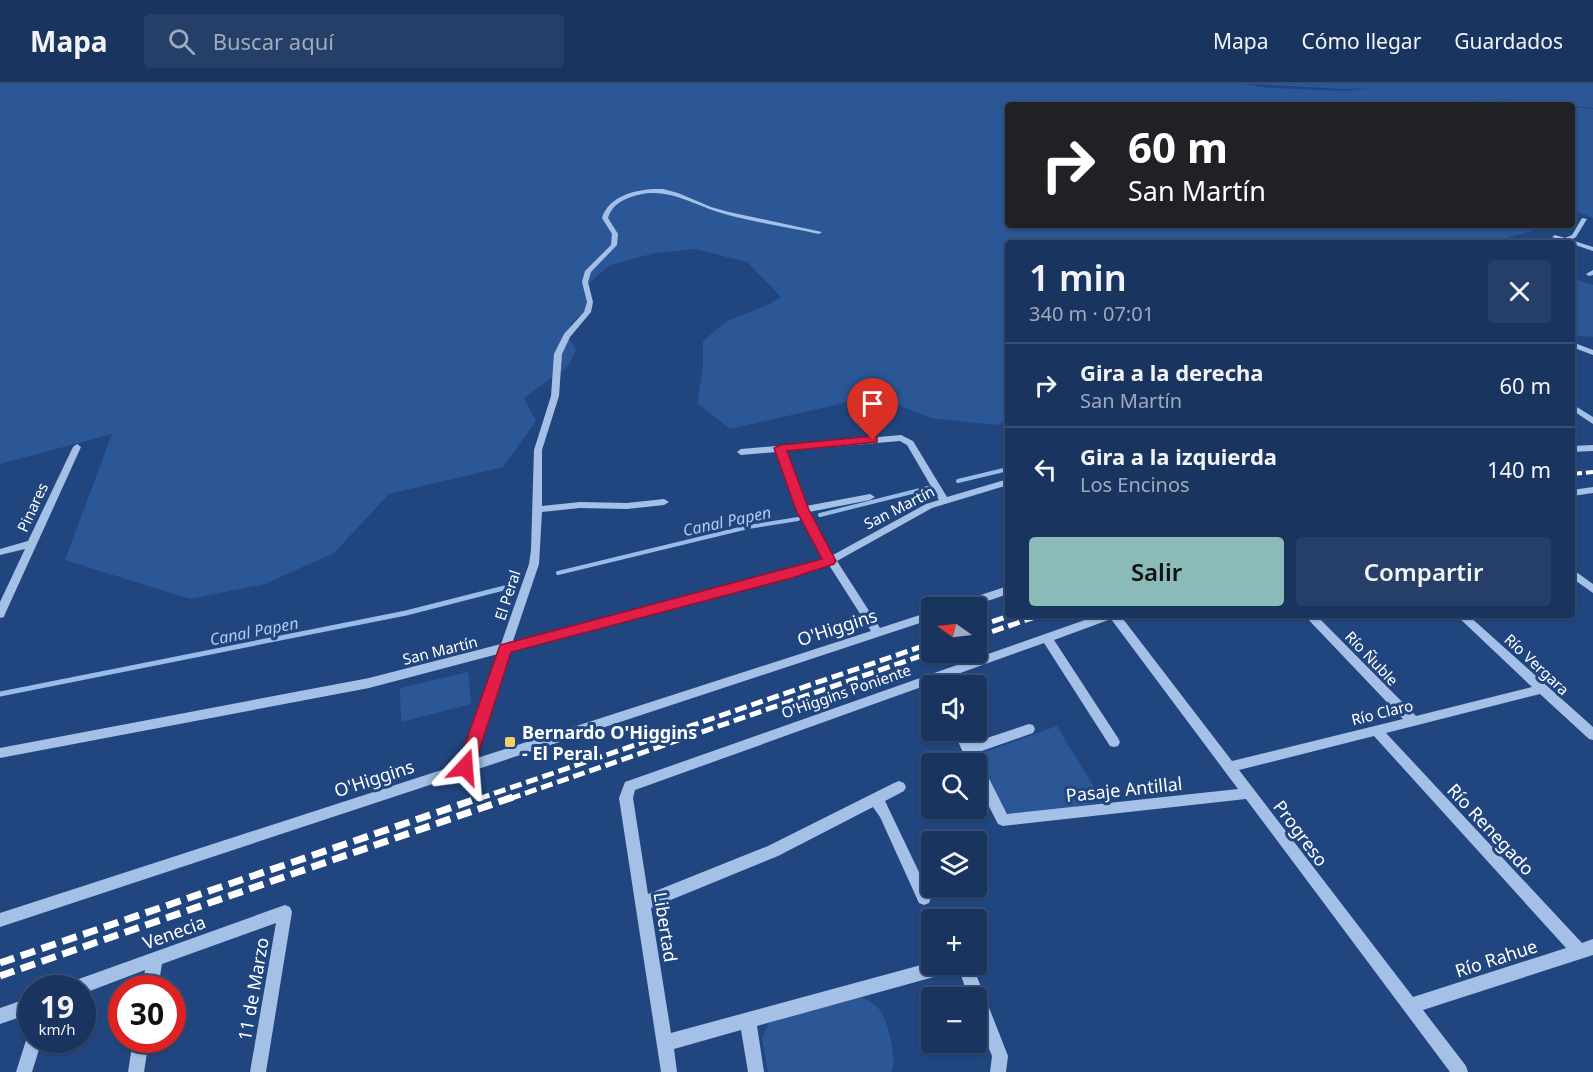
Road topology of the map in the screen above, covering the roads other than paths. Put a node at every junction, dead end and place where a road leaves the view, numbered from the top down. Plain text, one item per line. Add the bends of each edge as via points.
1 (1584, 219) dead end
2 (819, 232) dead end
3 (1555, 237) dead end
4 (1563, 240) edge
5 (1570, 240) edge
6 (1575, 244) edge
7 (1593, 249) edge
8 (1575, 345) edge
9 (1593, 353) edge
10 (1575, 408) edge
11 (1593, 421) edge
12 (77, 447) dead end
13 (780, 448) junction
14 (1593, 448) edge
15 (1575, 449) edge
16 (741, 452) dead end
17 (1005, 483) edge
18 (1593, 490) edge
19 (1575, 493) edge
20 (870, 497) dead end
21 (944, 500) junction
22 (664, 502) dead end
23 (537, 510) junction
24 (803, 510) junction
25 (31, 544) junction
26 (0, 552) edge
27 (830, 561) junction
28 (1575, 575) edge
29 (1593, 589) edge
30 (1005, 591) edge
31 (987, 597) edge
32 (0, 614) edge
33 (1104, 618) edge
34 (1114, 618) edge
35 (1312, 618) edge
36 (1464, 618) edge
37 (921, 619) edge
38 (878, 633) junction
39 (1047, 638) junction
40 (505, 649) junction
41 (952, 675) edge
42 (921, 686) edge
43 (1543, 689) junction
44 (1413, 721) junction
45 (1029, 729) dead end
46 (1376, 730) junction
47 (1593, 735) edge
48 (964, 741) edge
49 (1114, 742) dead end
50 (968, 750) junction
51 (0, 753) edge
52 (970, 753) edge
53 (465, 767) junction
54 (1229, 767) junction
55 (899, 787) dead end
56 (987, 787) edge
57 (628, 789) joint
58 (1249, 793) junction
59 (876, 799) junction
60 (924, 898) dead end
61 (642, 904) junction
62 (285, 912) joint
63 (0, 920) edge
64 (1586, 949) edge
65 (154, 960) junction
66 (921, 973) edge
67 (152, 975) edge
68 (968, 975) edge
69 (96, 981) edge
70 (1410, 1006) junction
71 (18, 1010) edge
72 (0, 1016) edge
73 (748, 1020) junction
74 (664, 1043) junction
75 (30, 1053) edge
76 (139, 1053) edge
77 (24, 1072) edge
78 (136, 1072) edge
79 (258, 1072) edge
80 (669, 1072) edge
81 (756, 1072) edge
82 (998, 1072) edge
83 (1460, 1072) edge

1 - 5 street
2 - 23 street, El Peral via 723,213 663,191 639,193 610,207 605,218 615,242 588,271 587,312 559,349 555,396 540,438
3 - 4 street
6 - 7 street
8 - 9 street
10 - 11 street
12 - 25 street, Pinares
13 - 16 street
13 - 21 street via 905,439
13 - 24 street
14 - 15 street
17 - 21 street, San Martín
18 - 19 street
20 - 24 street, San Martín
21 - 27 street, San Martín
22 - 23 street
23 - 40 street, El Peral via 534,564
24 - 27 street
25 - 26 street
25 - 32 street, Pinares
27 - 38 street
27 - 40 street, San Martín
28 - 29 street
30 - 31 street
33 - 39 street, O'Higgins Poniente
34 - 54 street, Progreso
35 - 44 street, Río Ñuble
36 - 43 street, Río Vergara
37 - 38 street, O'Higgins
38 - 53 street, O'Higgins
39 - 41 street, O'Higgins Poniente
39 - 49 street
40 - 51 street, San Martín via 325,693
40 - 53 street, El Peral
42 - 57 street, O'Higgins Poniente via 634,783
43 - 44 street, Río Claro
43 - 47 street, Río Vergara
44 - 46 street, Río Claro
45 - 50 street
46 - 54 street, Río Claro
46 - 64 street, Río Renegado
48 - 50 street
50 - 52 street
53 - 63 street, O'Higgins
54 - 58 street, Progreso
55 - 59 street
56 - 58 street, Pasaje Antillal via 1003,820
57 - 61 street, Libertad via 626,798
58 - 70 street, Progreso
59 - 60 street
59 - 61 street via 773,851
61 - 74 street, Libertad
62 - 65 street, Venecia
62 - 79 street, 11 de Marzo
64 - 70 street, Río Rahue
65 - 67 street
65 - 69 street, Venecia
66 - 73 street
68 - 82 street via 1000,1056
70 - 83 street, Progreso
71 - 72 street
73 - 74 street
73 - 81 street
74 - 80 street, Libertad
75 - 77 street
76 - 78 street

